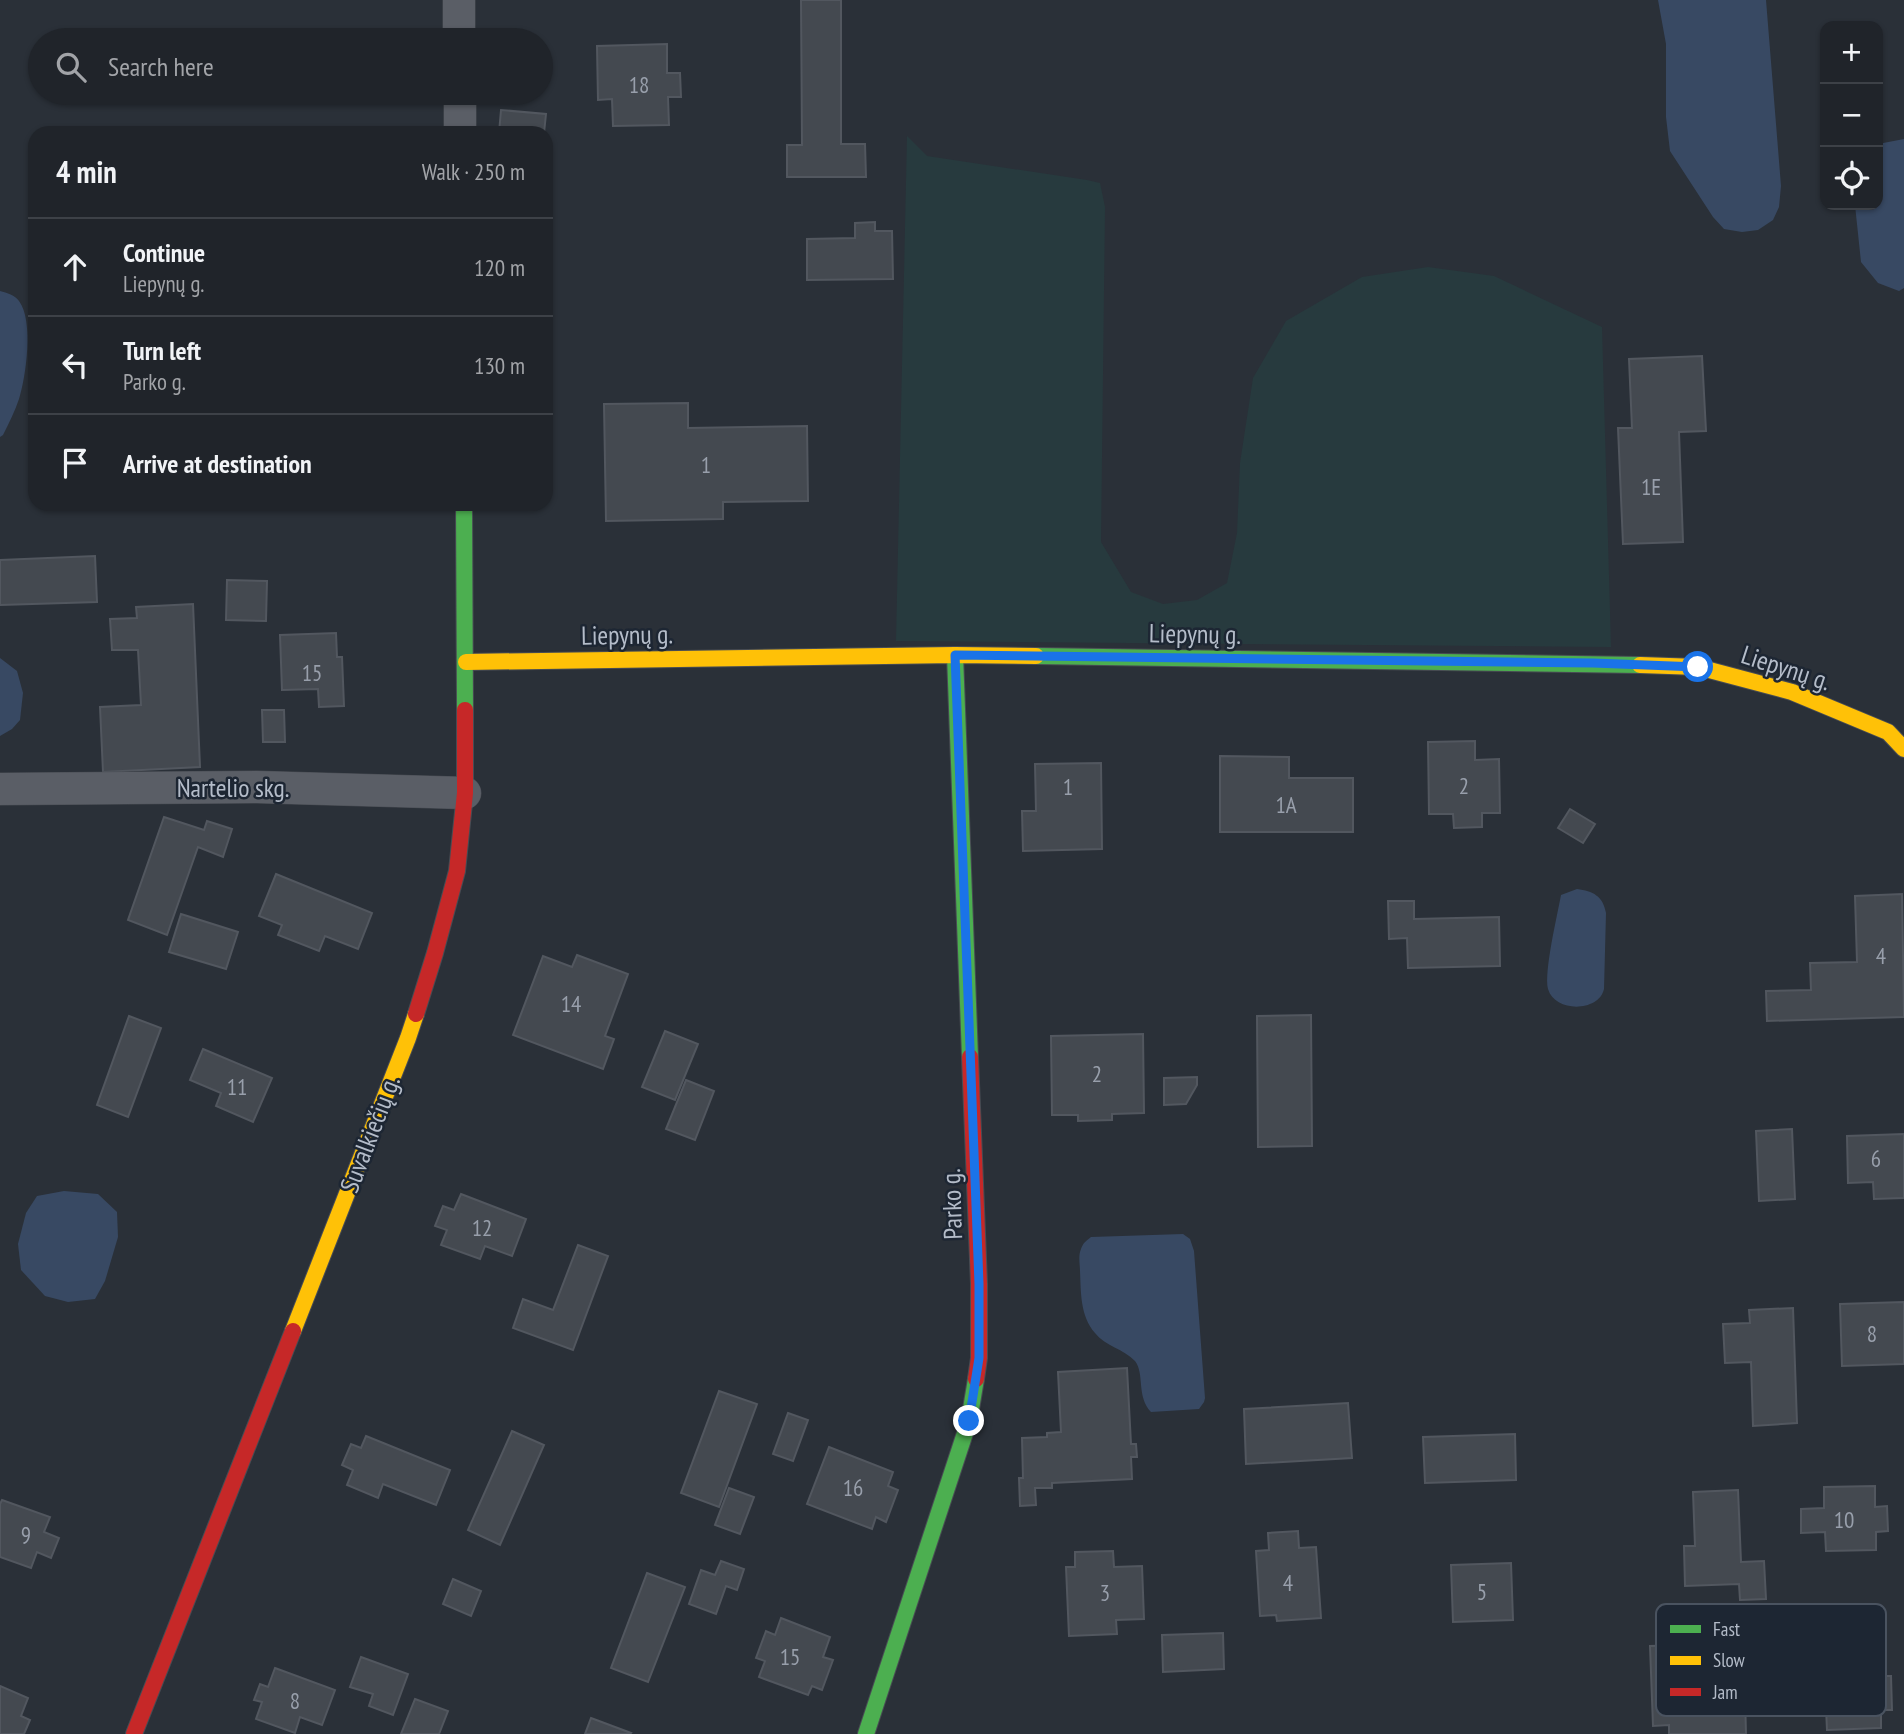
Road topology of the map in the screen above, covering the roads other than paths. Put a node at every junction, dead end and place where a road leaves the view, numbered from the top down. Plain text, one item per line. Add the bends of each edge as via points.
1 (459, 0) edge
2 (459, 28) edge
3 (460, 105) edge
4 (460, 126) edge
5 (464, 511) edge
6 (955, 655) junction
7 (466, 662) junction
8 (1904, 749) edge
9 (0, 789) edge
10 (465, 793) junction
11 (134, 1734) edge
12 (866, 1734) edge

1 - 2 street
3 - 4 street
5 - 7 street, Suvalkiečių g.
6 - 7 street, Liepynų g.
6 - 8 street, Liepynų g. via 1698,667 1792,692 1888,732
6 - 12 street, Parko g. via 979,1358 969,1421
7 - 10 street, Suvalkiečių g.
9 - 10 street, Nartelio skg. via 257,787
10 - 11 street, Suvalkiečių g. via 457,871 408,1038

